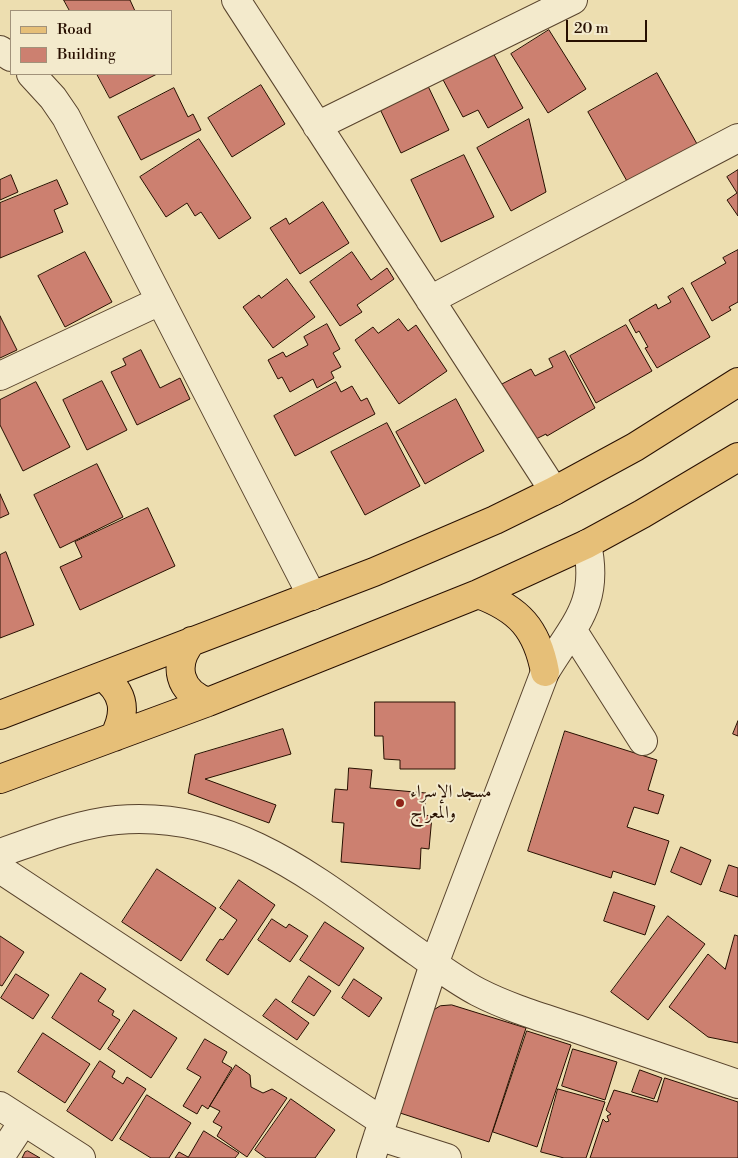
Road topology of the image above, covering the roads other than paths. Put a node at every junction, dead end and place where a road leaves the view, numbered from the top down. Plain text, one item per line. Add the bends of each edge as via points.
1 (236, 0) edge
2 (573, 0) edge
3 (32, 75) edge
4 (317, 126) junction
5 (738, 138) edge
6 (430, 300) junction
7 (160, 301) junction
8 (0, 376) edge
9 (738, 382) edge
10 (738, 457) edge
11 (554, 491) junction
12 (587, 544) junction
13 (478, 594) junction
14 (312, 596) junction
15 (573, 631) junction
16 (192, 641) junction
17 (545, 672) junction
18 (102, 676) junction
19 (208, 702) junction
20 (0, 715) edge
21 (114, 737) junction
22 (643, 741) dead end
23 (0, 779) edge
24 (0, 853) edge
25 (0, 869) edge
26 (434, 964) junction
27 (738, 1084) edge
28 (0, 1106) edge
29 (23, 1122) junction
30 (377, 1138) edge
31 (0, 1157) edge
32 (81, 1158) edge
33 (447, 1158) edge

1 - 4 street
2 - 4 street
3 - 7 street via 66,117
4 - 6 street
5 - 6 street
6 - 11 street
7 - 8 street
7 - 14 street
9 - 11 main road via 635,447
10 - 12 main road
11 - 14 main road via 434,547
12 - 13 main road
12 - 15 street via 591,578 582,615
13 - 17 main road via 511,610 524,622 535,637
13 - 19 main road
14 - 16 main road
15 - 17 street
15 - 22 street
16 - 18 main road
16 - 19 main road via 184,650 180,672 190,692
17 - 26 street
18 - 20 main road
18 - 21 main road via 118,692 122,703 120,726
19 - 21 main road
21 - 23 main road
24 - 26 street via 74,828 116,820 172,822 212,829 291,863
25 - 30 street
26 - 27 street via 478,992 526,1012
26 - 30 street
28 - 29 street
29 - 31 street
29 - 32 street
30 - 33 street

